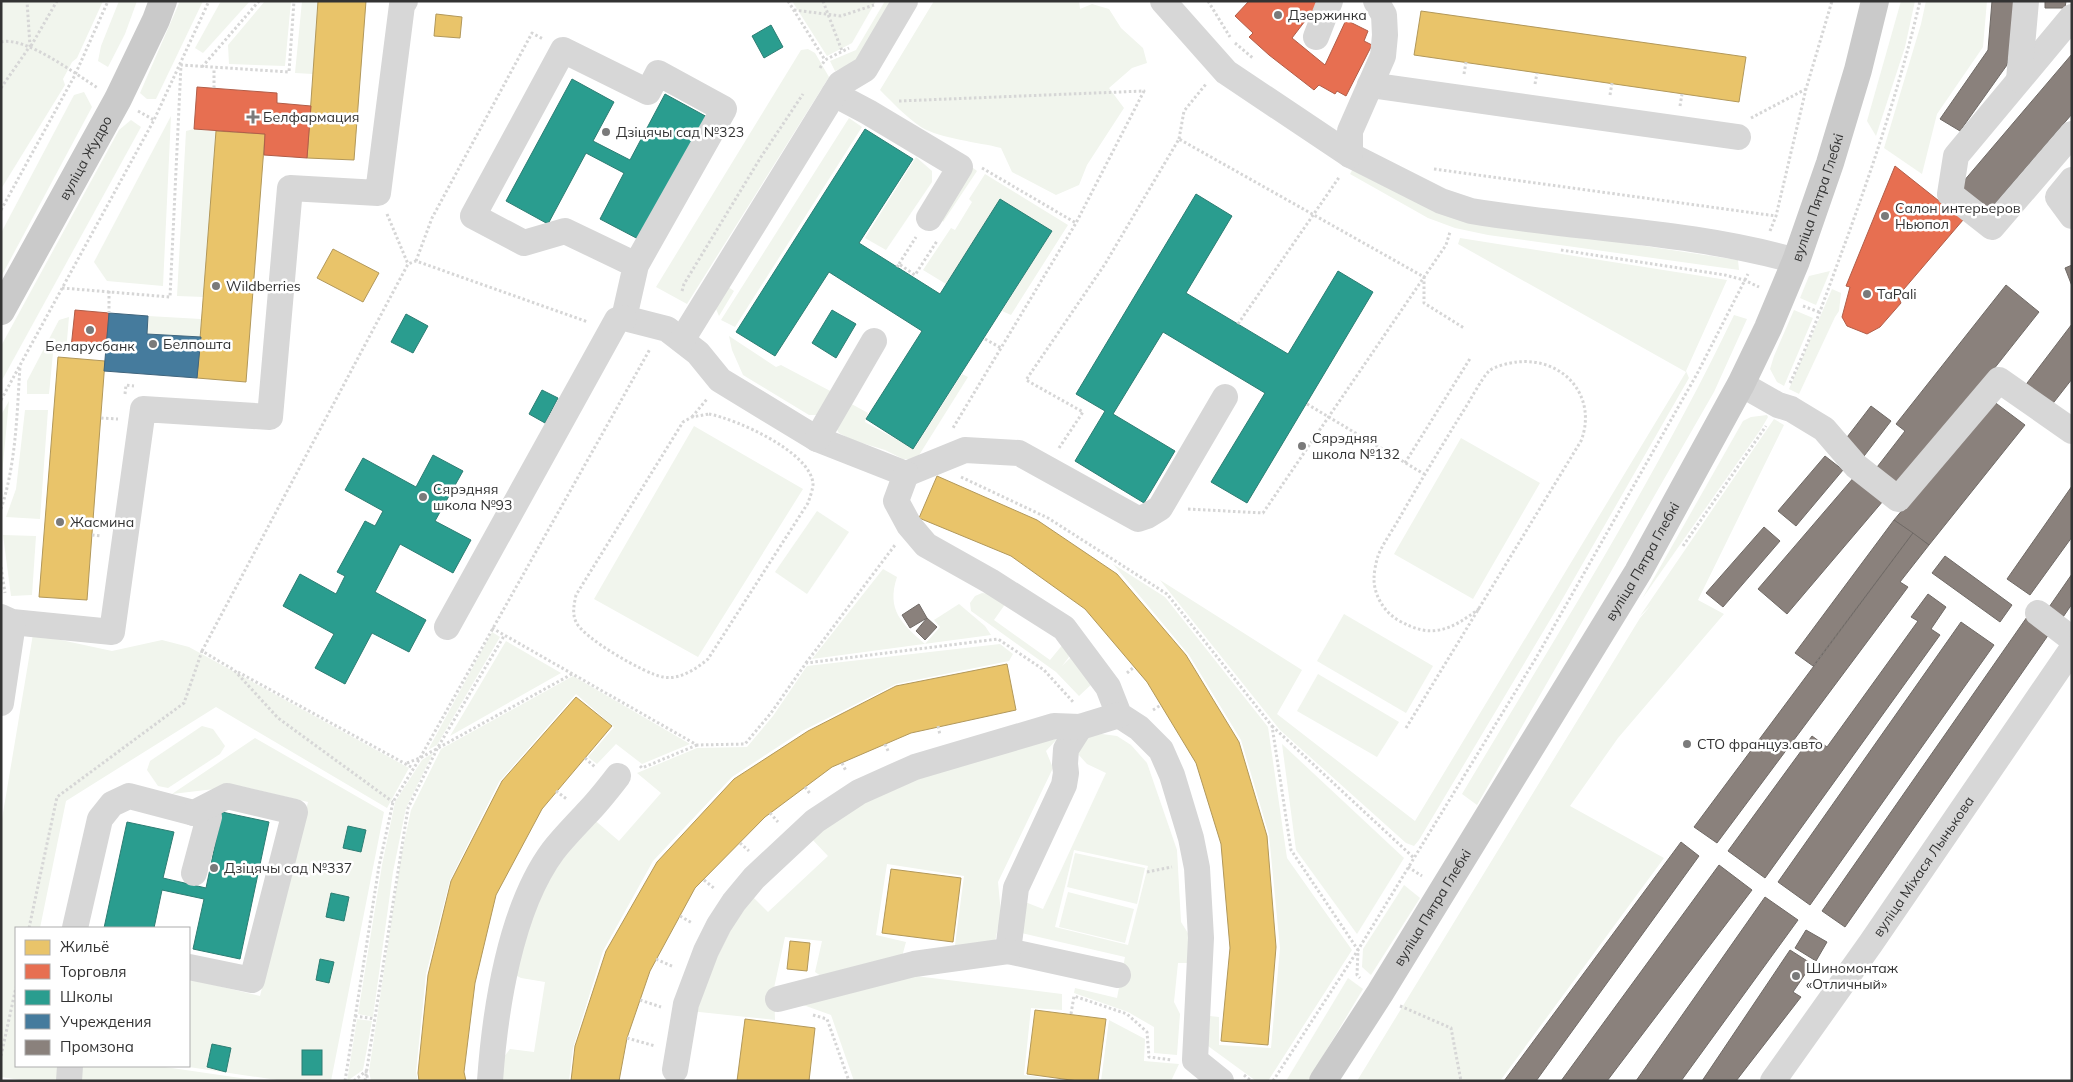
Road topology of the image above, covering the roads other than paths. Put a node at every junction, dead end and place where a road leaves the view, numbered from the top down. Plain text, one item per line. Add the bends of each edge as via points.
1 (163, 1) edge
2 (405, 1) edge
3 (905, 1) edge
4 (1163, 1) edge
5 (1330, 1) edge
6 (1376, 1) edge
7 (1875, 1) edge
8 (2026, 1) edge
9 (2072, 17) edge
10 (1316, 37) dead end
11 (2019, 80) junction
12 (1370, 85) junction
13 (837, 89) junction
14 (1743, 128) road end
15 (2072, 134) edge
16 (1350, 155) junction
17 (2072, 180) edge
18 (2072, 216) edge
19 (929, 218) dead end
20 (1796, 261) junction
21 (636, 265) junction
22 (1, 311) edge
23 (619, 323) junction
24 (682, 340) junction
25 (874, 341) dead end
26 (1741, 384) junction
27 (1225, 397) dead end
28 (2072, 431) edge
29 (817, 439) junction
30 (906, 474) junction
31 (2038, 613) dead end
32 (7, 620) edge
33 (447, 627) dead end
34 (2071, 650) edge
35 (1, 703) edge
36 (1119, 715) junction
37 (1078, 716) junction
38 (608, 773) road end
39 (194, 813) junction
40 (194, 873) dead end
41 (75, 927) edge
42 (1008, 951) junction
43 (190, 967) edge
44 (1118, 976) dead end
45 (778, 999) dead end
46 (70, 1067) edge
47 (675, 1070) dead end
48 (1232, 1078) edge
49 (69, 1081) edge
50 (490, 1081) edge
51 (1323, 1081) edge
52 (1773, 1081) edge

1 - 22 main road, вуліца Жудро via 118,99
2 - 32 street via 378,193 290,188 270,417 143,409 112,632
3 - 13 street via 865,69
4 - 16 street via 1226,72
5 - 10 street
6 - 12 street via 1384,16 1386,34 1382,56
7 - 20 main road, вуліца Пятра Глебкі via 1836,145
8 - 11 street
9 - 11 street
11 - 15 street via 1956,156 1950,194 1992,227
12 - 14 street
12 - 16 street via 1350,131
13 - 19 street via 868,112 960,168
13 - 24 street
16 - 20 street via 1441,201 1471,211 1761,251
17 - 18 street via 2058,197
20 - 26 main road, вуліца Пятра Глебкі
21 - 21 street via 565,231 524,243 474,216 563,50 648,92 658,73 724,109
21 - 23 street
23 - 24 street via 667,330
23 - 33 street
24 - 29 street via 698,352 720,380
25 - 29 street
26 - 28 street via 1824,430 1856,466 1898,499 1999,380
26 - 51 main road, вуліца Пятра Глебкі via 1638,572
27 - 30 street via 1160,508 1138,519 1018,453 965,450
29 - 30 street
30 - 36 street via 896,501 909,525 926,545 1064,628 1108,687
31 - 34 street
32 - 35 street
34 - 52 street, вуліца Міхася Лынькова
36 - 37 street
36 - 48 street via 1139,728 1161,750 1172,774 1191,838 1201,908 1195,1060
37 - 42 street via 1066,749 1064,785 1016,888
37 - 47 street via 915,767 859,792 815,821 754,878 719,925 686,1004
38 - 50 street via 552,851 520,914 497,1016
39 - 40 street via 209,817
39 - 41 street via 129,796 112,804 100,820
39 - 43 street via 226,796 295,812 252,980
42 - 44 street
42 - 45 street via 914,964
46 - 49 street

